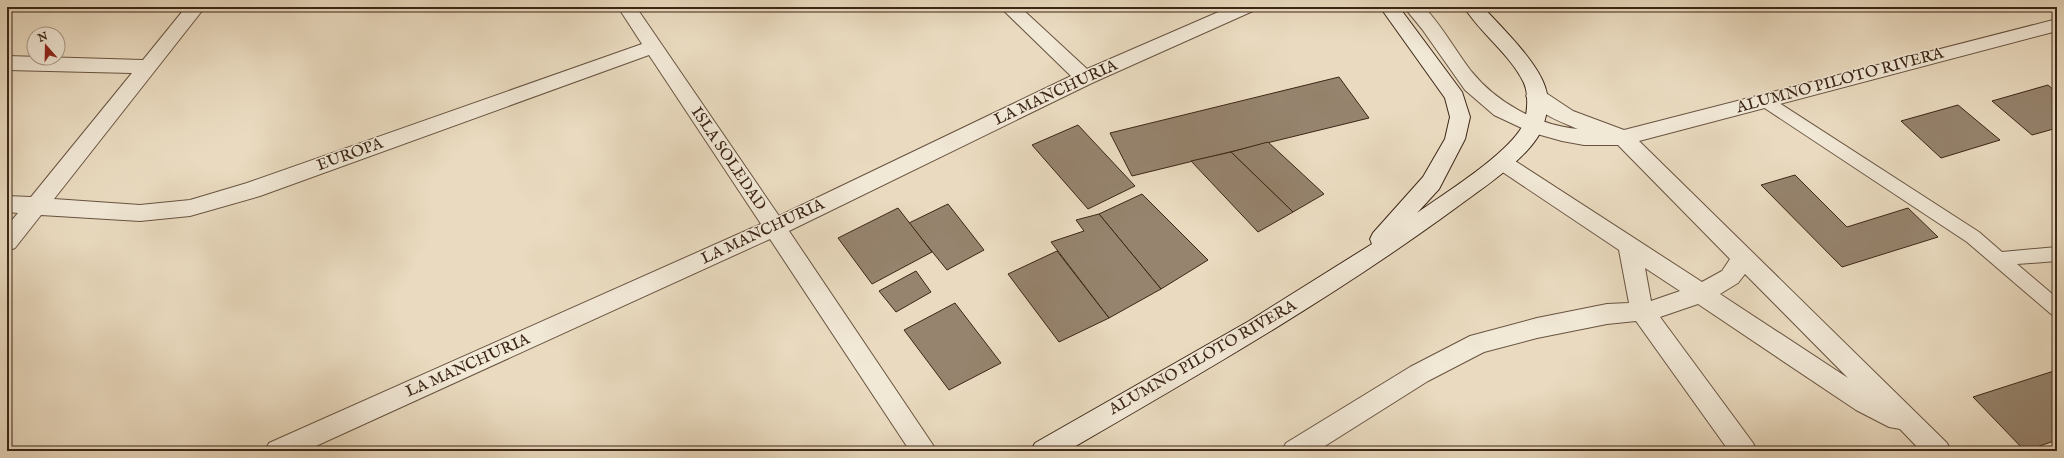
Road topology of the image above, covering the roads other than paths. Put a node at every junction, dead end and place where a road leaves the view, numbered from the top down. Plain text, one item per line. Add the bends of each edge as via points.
1 (196, 7) edge
2 (627, 7) edge
3 (1009, 7) edge
4 (1246, 7) edge
5 (1389, 7) edge
6 (1413, 7) edge
7 (1473, 7) edge
8 (2057, 25) edge
9 (653, 47) junction
10 (7, 63) edge
11 (148, 67) junction
12 (1085, 78) junction
13 (1536, 96) junction
14 (1765, 101) junction
15 (1534, 124) junction
16 (1623, 138) junction
17 (1502, 162) junction
18 (7, 204) edge
19 (38, 205) junction
20 (774, 228) junction
21 (7, 242) edge
22 (1629, 247) junction
23 (2057, 254) edge
24 (1744, 257) junction
25 (1998, 259) junction
26 (1360, 262) junction
27 (1700, 294) junction
28 (2057, 309) edge
29 (1642, 311) junction
30 (1915, 427) junction
31 (278, 451) edge
32 (924, 451) edge
33 (1044, 451) edge
34 (1295, 451) edge
35 (1744, 451) edge
36 (1938, 451) edge

1 - 11 street
2 - 9 street, ISLA SOLEDAD
3 - 12 street
4 - 12 street, LA MANCHURIA
5 - 26 street via 1455,97 1460,117 1455,139 1431,183
6 - 15 street, ALUMNO PILOTO RIVERA via 1472,86 1496,108
7 - 13 street via 1528,73 1537,92
8 - 14 street, ALUMNO PILOTO RIVERA
9 - 19 street, EUROPA via 252,190 190,208 140,213
9 - 20 street, ISLA SOLEDAD
10 - 11 street
11 - 19 street
12 - 20 street, LA MANCHURIA
13 - 15 street
13 - 16 street via 1569,118
14 - 16 street, ALUMNO PILOTO RIVERA
14 - 25 lane via 1973,237
15 - 16 street, ALUMNO PILOTO RIVERA via 1562,135
15 - 17 street
16 - 24 street
17 - 22 street
17 - 26 street via 1424,220
18 - 19 street, EUROPA
19 - 21 street
20 - 31 street, LA MANCHURIA
20 - 32 street, ISLA SOLEDAD
22 - 27 street
22 - 29 street
23 - 25 lane
24 - 27 street via 1730,277
24 - 30 street
25 - 28 lane
26 - 33 street, ALUMNO PILOTO RIVERA via 1258,329
27 - 29 street via 1653,310
27 - 30 street via 1865,402
29 - 34 street via 1607,314 1478,343 1419,374
29 - 35 street
30 - 36 street

